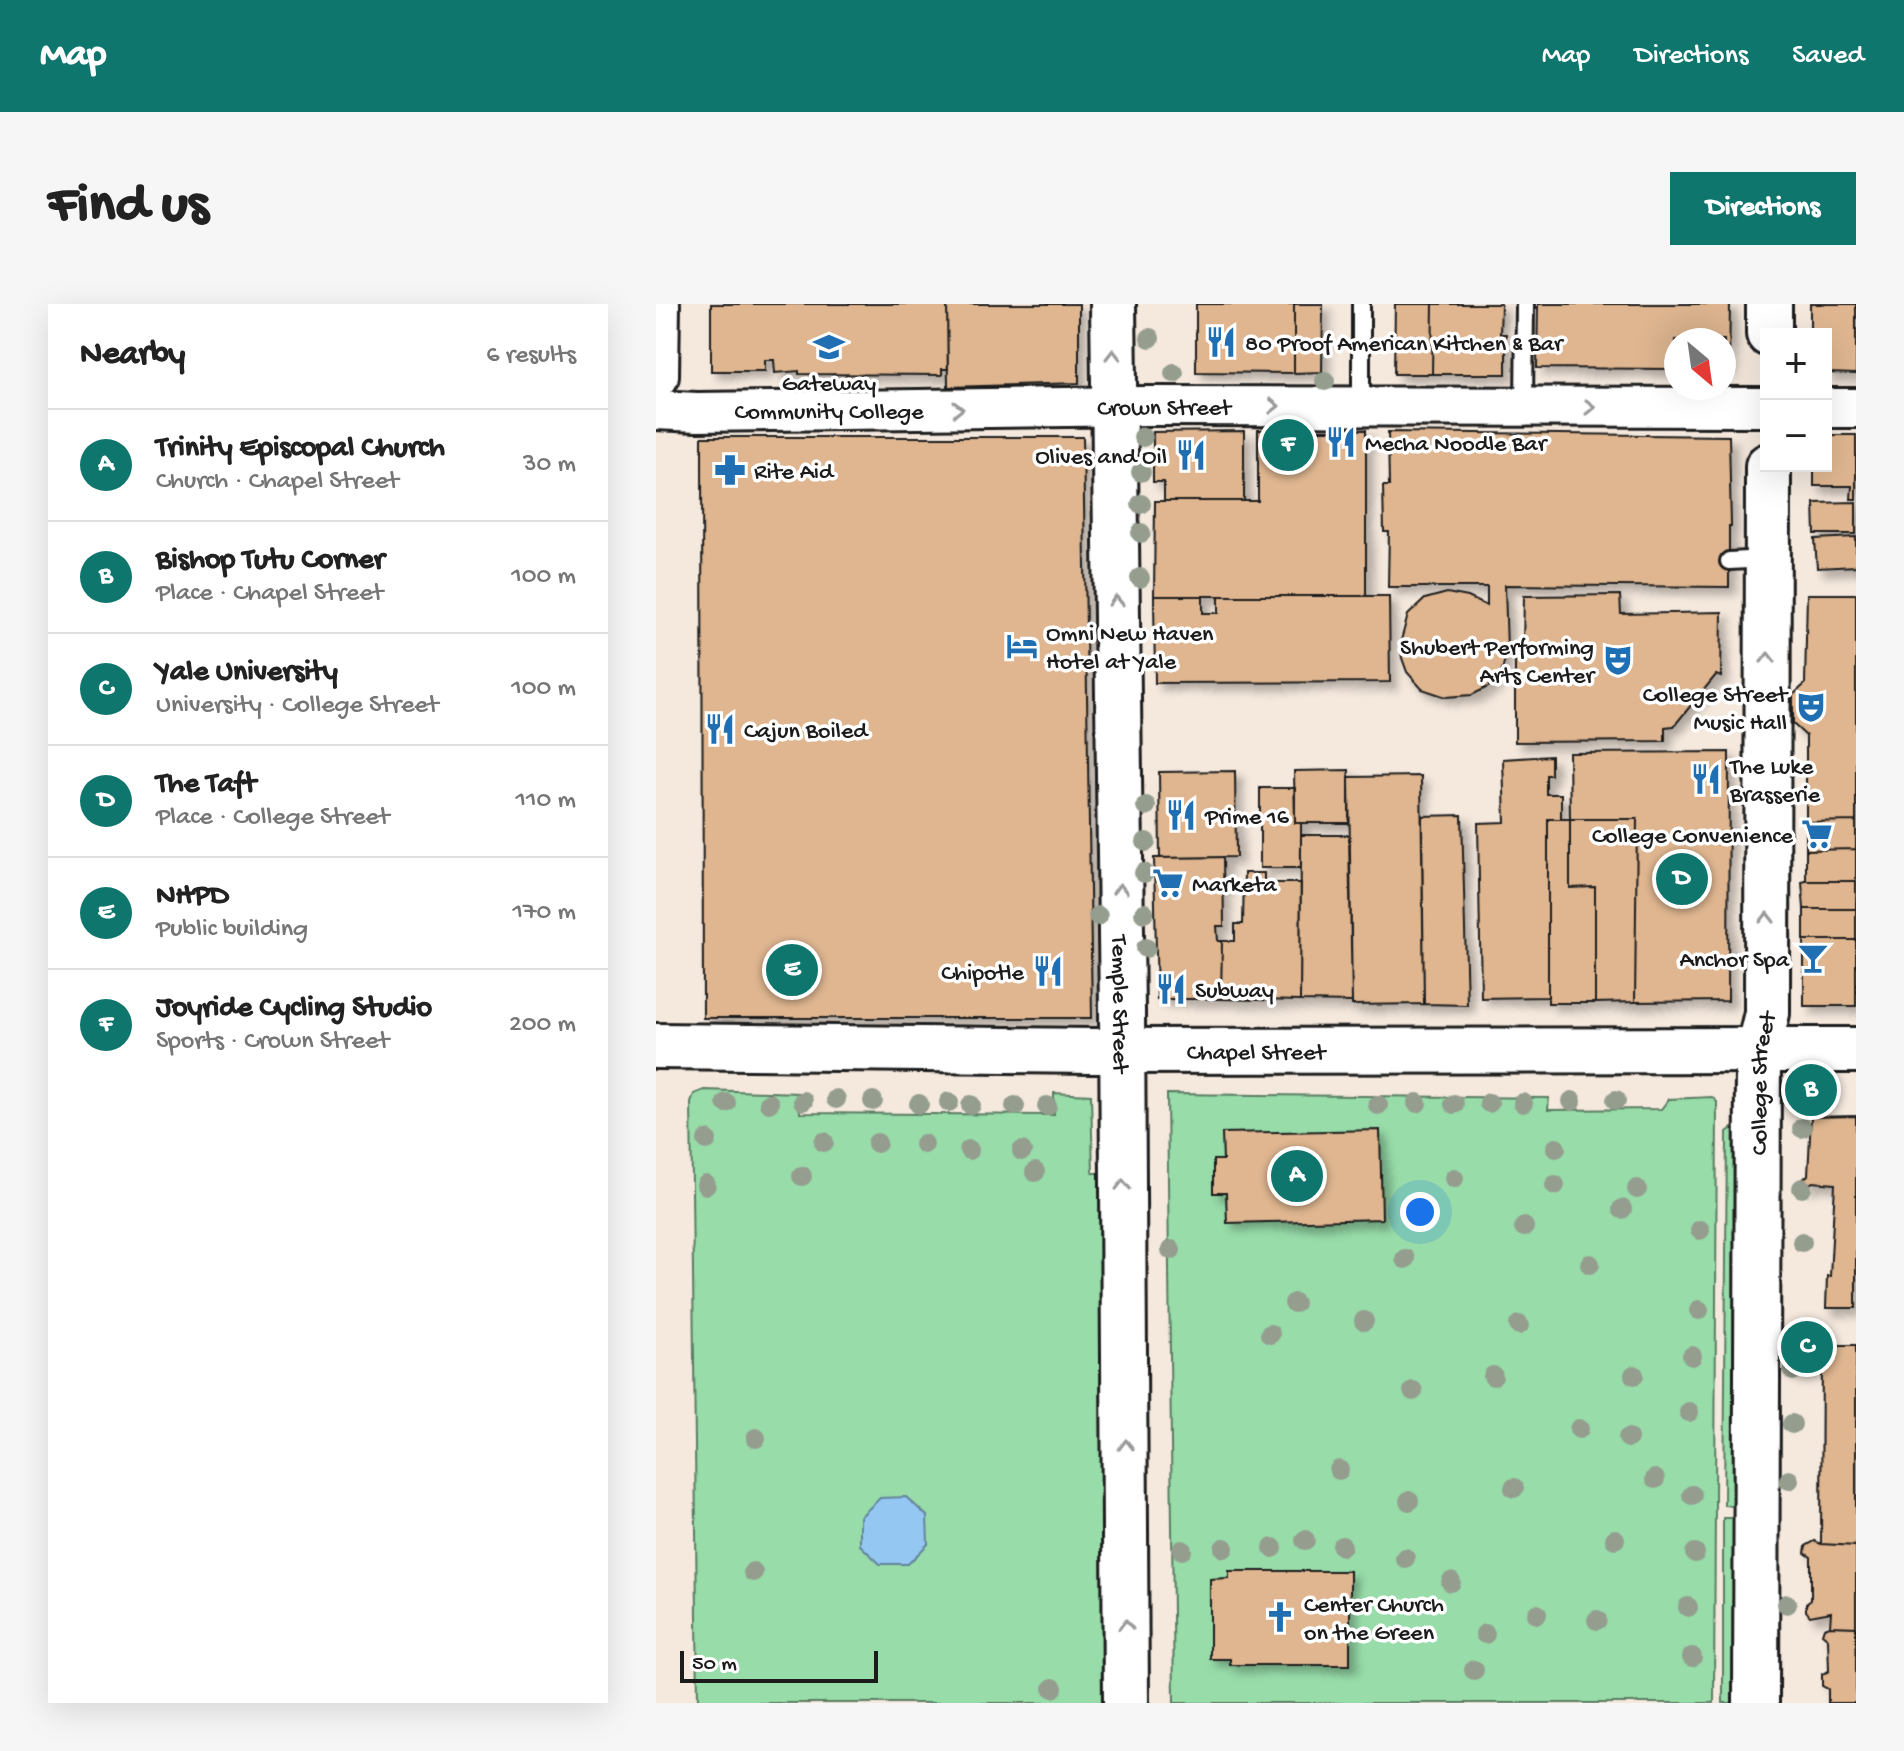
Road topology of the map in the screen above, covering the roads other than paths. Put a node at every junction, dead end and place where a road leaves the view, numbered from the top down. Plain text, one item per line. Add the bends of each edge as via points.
1 (657, 304) edge
2 (1113, 304) edge
3 (1361, 304) edge
4 (1525, 304) edge
5 (1769, 304) edge
6 (1769, 328) edge
7 (656, 376) edge
8 (1113, 406) junction
9 (1361, 407) junction
10 (1524, 407) junction
11 (1760, 407) edge
12 (1832, 408) edge
13 (1856, 408) edge
14 (656, 410) edge
15 (1767, 472) edge
16 (656, 1046) edge
17 (1856, 1050) edge
18 (1122, 1051) junction
19 (1758, 1051) junction
20 (1126, 1703) edge
21 (1756, 1703) edge

1 - 7 main road
8 -> 2 main road, Temple Street
3 - 9 lane
4 - 10 lane
5 - 6 main road
8 -> 9 street, Crown Street
14 -> 8 street, Crown Street
18 -> 8 main road, Temple Street
9 - 10 street, Crown Street
10 -> 11 street, Crown Street
12 - 13 street
19 -> 15 main road, College Street via 1767,1013 1748,560
16 - 18 main road, Chapel Street
17 - 19 main road, Chapel Street
18 - 19 main road, Chapel Street
20 -> 18 main road, Temple Street
19 - 21 main road, College Street

